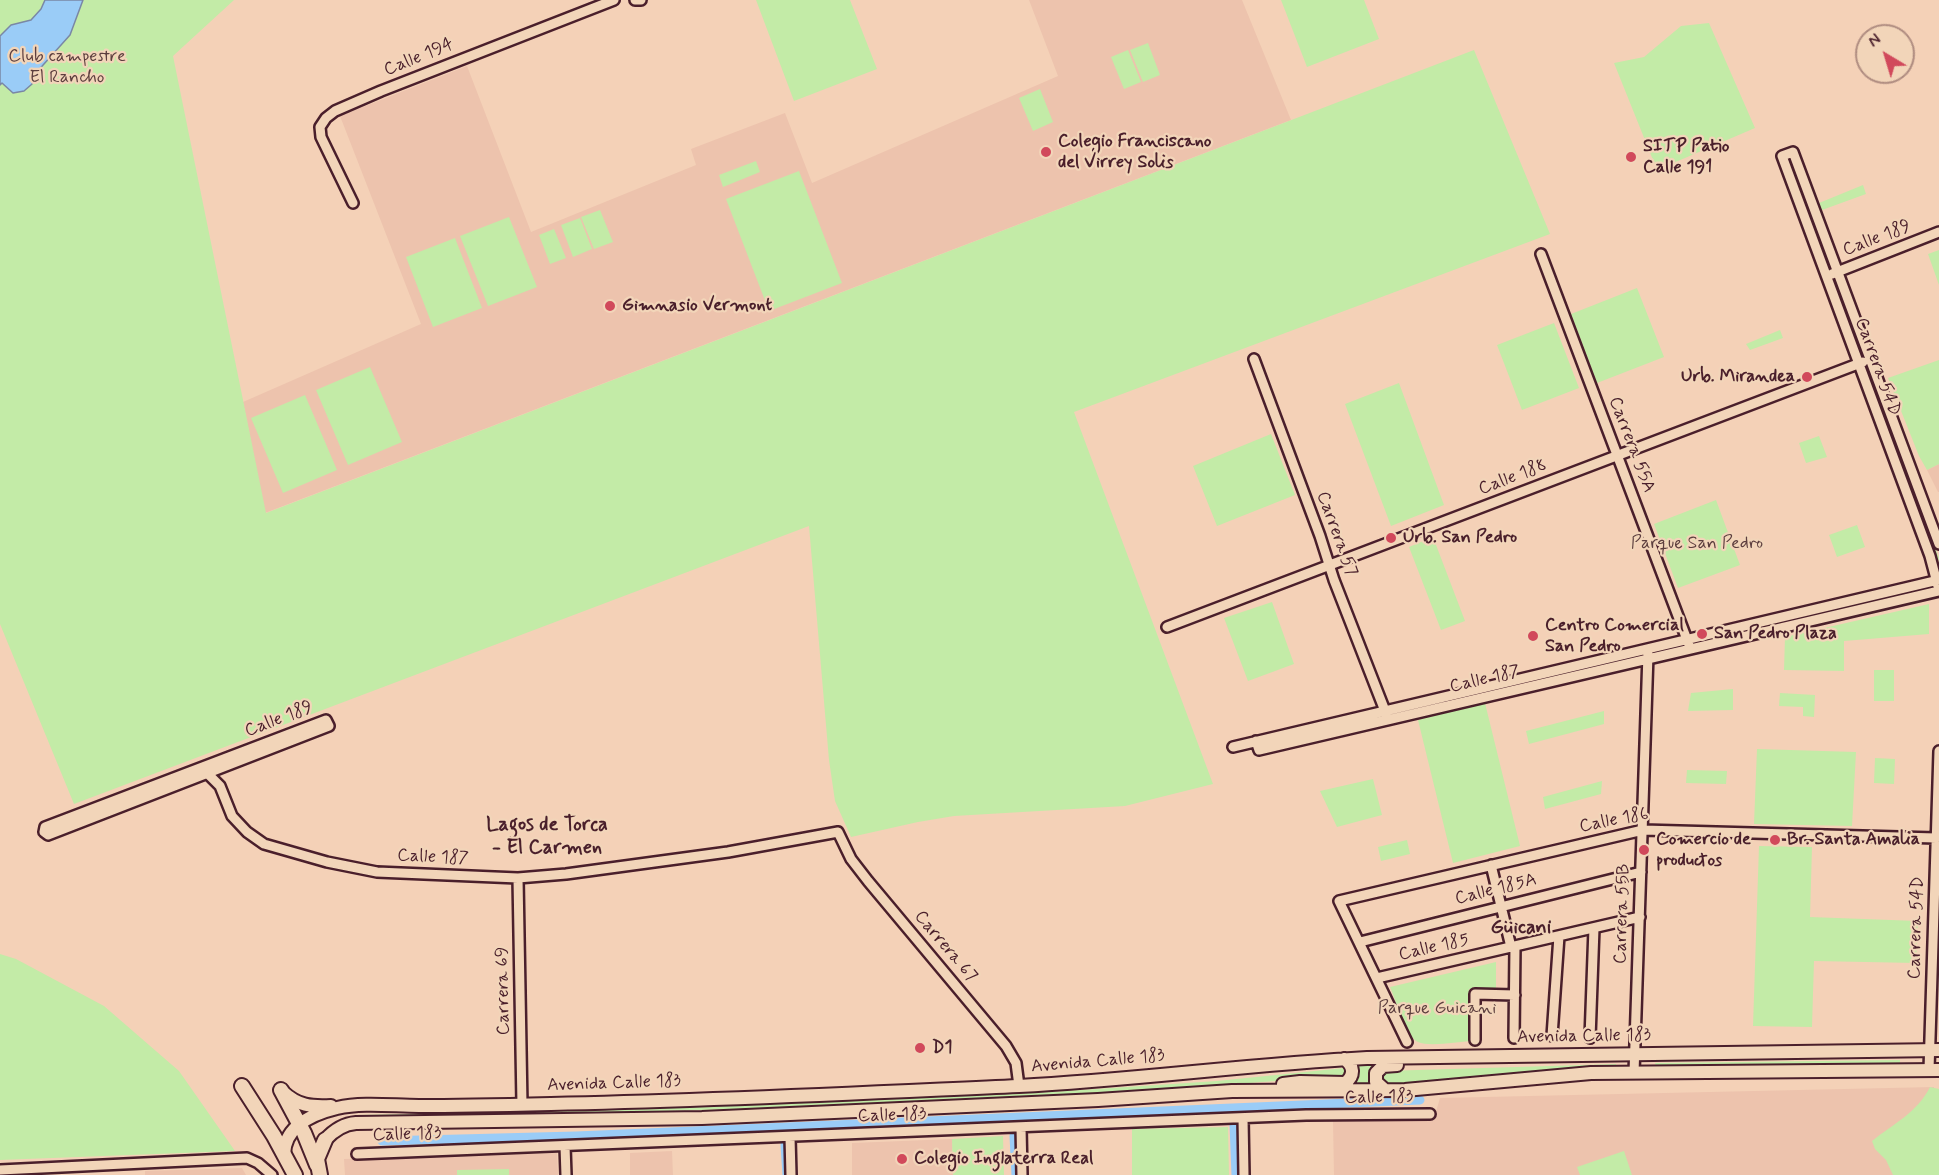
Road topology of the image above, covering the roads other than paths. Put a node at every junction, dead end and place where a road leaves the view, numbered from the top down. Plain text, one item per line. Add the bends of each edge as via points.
1 (614, 0) edge
2 (635, 0) edge
3 (641, 0) edge
4 (353, 203) dead end
5 (1814, 208) junction
6 (1802, 212) junction
7 (1939, 232) edge
8 (1541, 254) dead end
9 (1838, 272) junction
10 (1826, 276) junction
11 (1254, 359) dead end
12 (1870, 359) junction
13 (1858, 363) junction
14 (1617, 455) junction
15 (1939, 544) edge
16 (1330, 565) junction
17 (1939, 586) edge
18 (1167, 627) dead end
19 (1688, 644) junction
20 (1648, 653) junction
21 (1387, 715) junction
22 (1233, 747) dead end
23 (1939, 751) edge
24 (207, 773) junction
25 (1643, 830) junction
26 (838, 832) joint
27 (1936, 838) junction
28 (1491, 865) junction
29 (1641, 872) junction
30 (518, 878) junction
31 (1937, 890) edge
32 (1501, 906) junction
33 (1640, 917) junction
34 (1594, 928) junction
35 (1559, 936) junction
36 (1360, 942) junction
37 (1513, 947) junction
38 (1377, 978) junction
39 (1515, 995) junction
40 (1552, 1036) dead end
41 (1514, 1038) dead end
42 (1590, 1038) dead end
43 (1475, 1040) dead end
44 (1407, 1042) dead end
45 (1934, 1051) edge
46 (1634, 1054) junction
47 (1475, 1056) junction
48 (1344, 1059) junction
49 (1934, 1070) edge
50 (1634, 1072) junction
51 (243, 1086) dead end
52 (1019, 1086) junction
53 (281, 1090) joint
54 (1385, 1090) junction
55 (1249, 1091) junction
56 (522, 1105) junction
57 (350, 1106) junction
58 (1430, 1114) dead end
59 (1243, 1118) junction
60 (299, 1124) junction
61 (1021, 1127) junction
62 (790, 1137) junction
63 (323, 1144) junction
64 (565, 1146) junction
65 (284, 1154) junction
66 (357, 1154) dead end
67 (0, 1170) edge
68 (318, 1170) edge
69 (70, 1171) edge
70 (272, 1175) edge
71 (293, 1175) edge
72 (327, 1175) edge
73 (566, 1175) edge
74 (791, 1175) edge
75 (1022, 1175) edge
76 (1244, 1175) edge

1 - 4 street, Calle 194 via 335,111 320,127 321,137
2 - 3 street
5 - 6 street
5 - 6 street, Carrera 54D via 1792,152 1782,156
5 - 9 street, Carrera 54D
6 - 10 street, Carrera 54D
7 - 9 street, Calle 189
8 - 14 street, Carrera 55A
9 - 10 street, Calle 189
9 - 12 street, Carrera 54D
10 - 13 street, Carrera 54D
11 - 16 street, Carrera 57
12 - 13 street, Calle 188
12 - 15 street, Carrera 54D
13 - 14 street, Calle 188
13 - 17 street, Carrera 54D
14 - 16 street, Calle 188
14 - 19 street, Carrera 55A
16 - 18 street, Calle 188
16 - 21 street, Carrera 57
17 - 19 street, Calle 187
19 - 20 street, Calle 187
20 - 21 street, Calle 187
20 - 25 street, Carrera 55B
21 - 22 street, Calle 187
23 - 27 street, Carrera 54D
24 - 24 street, Calle 189 via 329,726 326,720 45,827 44,832 48,836
24 - 30 street, Calle 187 via 220,786 239,825 254,838 280,850 377,872
25 - 27 street, Calle 186
25 - 28 street, Calle 186
25 - 29 street, Carrera 55B
26 - 30 street, Calle 187 via 716,854
26 - 52 street, Carrera 67 via 868,882 1006,1046 1016,1063
27 - 31 street, Carrera 54D
28 - 32 street
28 - 36 street, Calle 186 via 1339,902
29 - 32 street, Calle 185A
29 - 33 street, Carrera 55B
30 - 56 street, Carrera 69
31 - 45 street, Carrera 54D
32 - 36 street, Calle 185A
32 - 37 street
33 - 34 street, Calle 185
33 - 46 street, Carrera 55B
34 - 35 street, Calle 185
34 - 42 street
35 - 37 street, Calle 185
35 - 40 street
36 - 38 street
37 - 38 street, Calle 185
37 - 39 street
38 - 44 street
39 - 41 street
39 - 43 street via 1475,994
45 - 46 main road, Avenida Calle 183
45 - 49 street, Carrera 54D
46 - 47 main road, Avenida Calle 183
46 - 50 street, Carrera 55B
47 - 48 main road, Avenida Calle 183
47 - 54 main road via 1432,1064 1383,1066 1376,1077
48 - 52 main road, Avenida Calle 183
48 - 55 main road via 1353,1069 1345,1083 1293,1082
49 - 50 main road, Avenida Calle 183
50 - 54 main road, Avenida Calle 183
51 - 65 highway
52 - 56 main road, Avenida Calle 183
53 - 57 main road via 307,1107
53 - 60 highway
54 - 55 main road, Avenida Calle 183
55 - 63 main road, Avenida Calle 183 via 702,1118 357,1123 335,1130
56 - 57 main road, Avenida Calle 183
57 - 60 main road, Avenida Calle 183 via 328,1110
58 - 59 street, Calle 183
59 - 61 street, Calle 183
59 - 76 street
60 - 65 main road via 288,1135
60 - 68 highway
61 - 62 street, Calle 183
61 - 75 street
62 - 64 street, Calle 183
62 - 74 street
63 - 68 highway
63 - 72 highway
64 - 66 street, Calle 183
64 - 73 street
65 - 71 highway
67 - 69 street
69 - 70 street via 247,1158

